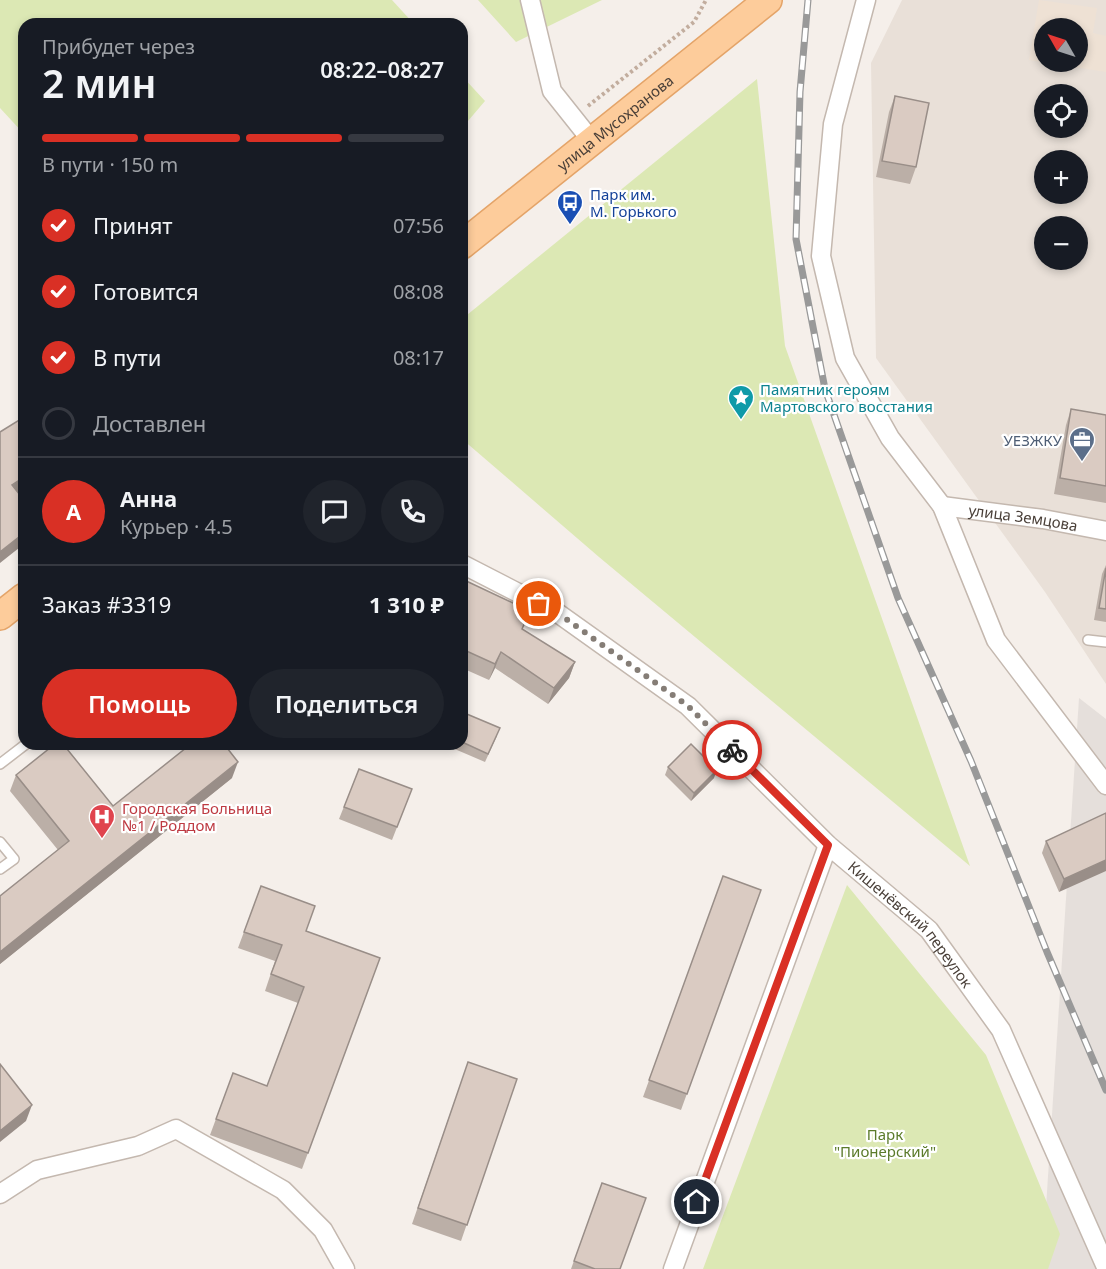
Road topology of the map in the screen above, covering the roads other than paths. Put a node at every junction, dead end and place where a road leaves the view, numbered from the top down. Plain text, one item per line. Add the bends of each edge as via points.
1 (530, 0) edge
2 (768, 0) edge
3 (866, 0) edge
4 (591, 140) junction
5 (468, 240) edge
6 (942, 506) junction
7 (1106, 531) edge
8 (468, 567) edge
9 (18, 602) edge
10 (0, 616) edge
11 (1088, 640) dead end
12 (1106, 642) edge
13 (18, 750) edge
14 (0, 764) edge
15 (1106, 785) edge
16 (0, 842) edge
17 (828, 845) junction
18 (0, 869) edge
19 (0, 1194) edge
20 (1106, 1267) edge
21 (345, 1269) edge
22 (673, 1269) edge

1 - 4 street via 552,91
2 - 4 main road, улица Мусохранова
3 - 6 street via 832,124 821,256 845,358 890,438
4 - 5 main road, улица Мусохранова
6 - 7 street, улица Земцова
6 - 15 street via 996,640
8 - 17 street, Кишенёвский переулок via 559,614 688,706
9 - 10 main road
11 - 12 lane
13 - 14 lane
16 - 18 lane via 14,859
17 - 20 street, Кишенёвский переулок via 928,930 1001,1030
17 - 22 street
19 - 21 street via 38,1170 138,1146 176,1129 283,1190 323,1230

